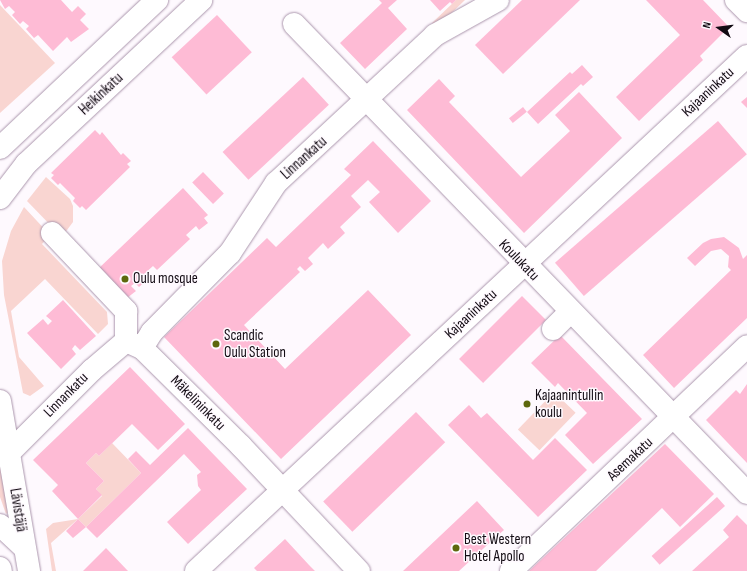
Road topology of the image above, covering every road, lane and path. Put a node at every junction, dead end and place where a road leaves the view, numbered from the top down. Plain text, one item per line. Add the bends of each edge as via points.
1 (157, 0) edge
2 (201, 0) edge
3 (498, 0) edge
4 (736, 0) edge
5 (747, 11) edge
6 (294, 24) dead end
7 (747, 56) edge
8 (367, 100) junction
9 (0, 148) edge
10 (1, 193) edge
11 (52, 233) dead end
12 (524, 264) junction
13 (570, 312) junction
14 (553, 330) dead end
15 (134, 344) junction
16 (747, 346) edge
17 (0, 401) edge
18 (673, 417) junction
19 (9, 453) junction
20 (283, 490) junction
21 (747, 493) edge
22 (0, 525) edge
23 (24, 547) junction
24 (0, 568) edge
25 (1, 571) edge
26 (29, 571) edge
27 (196, 571) edge
28 (359, 571) edge
29 (511, 571) edge

1 - 9 street, Heikinkatu
2 - 10 street, Heikinkatu via 26,164
3 - 8 street, Linnankatu via 435,35
4 - 5 street
6 - 8 street, Koulukatu
7 - 12 street, Kajaaninkatu
8 - 12 street, Koulukatu
8 - 15 street, Linnankatu via 276,183 230,253 152,332
11 - 15 street via 126,311
12 - 13 street, Koulukatu
12 - 20 street, Kajaaninkatu
13 - 14 street
13 - 18 street, Koulukatu
15 - 19 street, Linnankatu via 87,363
15 - 20 street, Mäkelininkatu
16 - 18 street, Asemakatu
17 - 19 street, Lävistäjä
18 - 21 street, Koulukatu
18 - 29 street, Asemakatu
19 - 23 street, Lävistäjä
20 - 27 street, Kajaaninkatu
20 - 28 street, Mäkelininkatu
22 - 23 street
23 - 26 street, Lävistäjä
24 - 25 street

